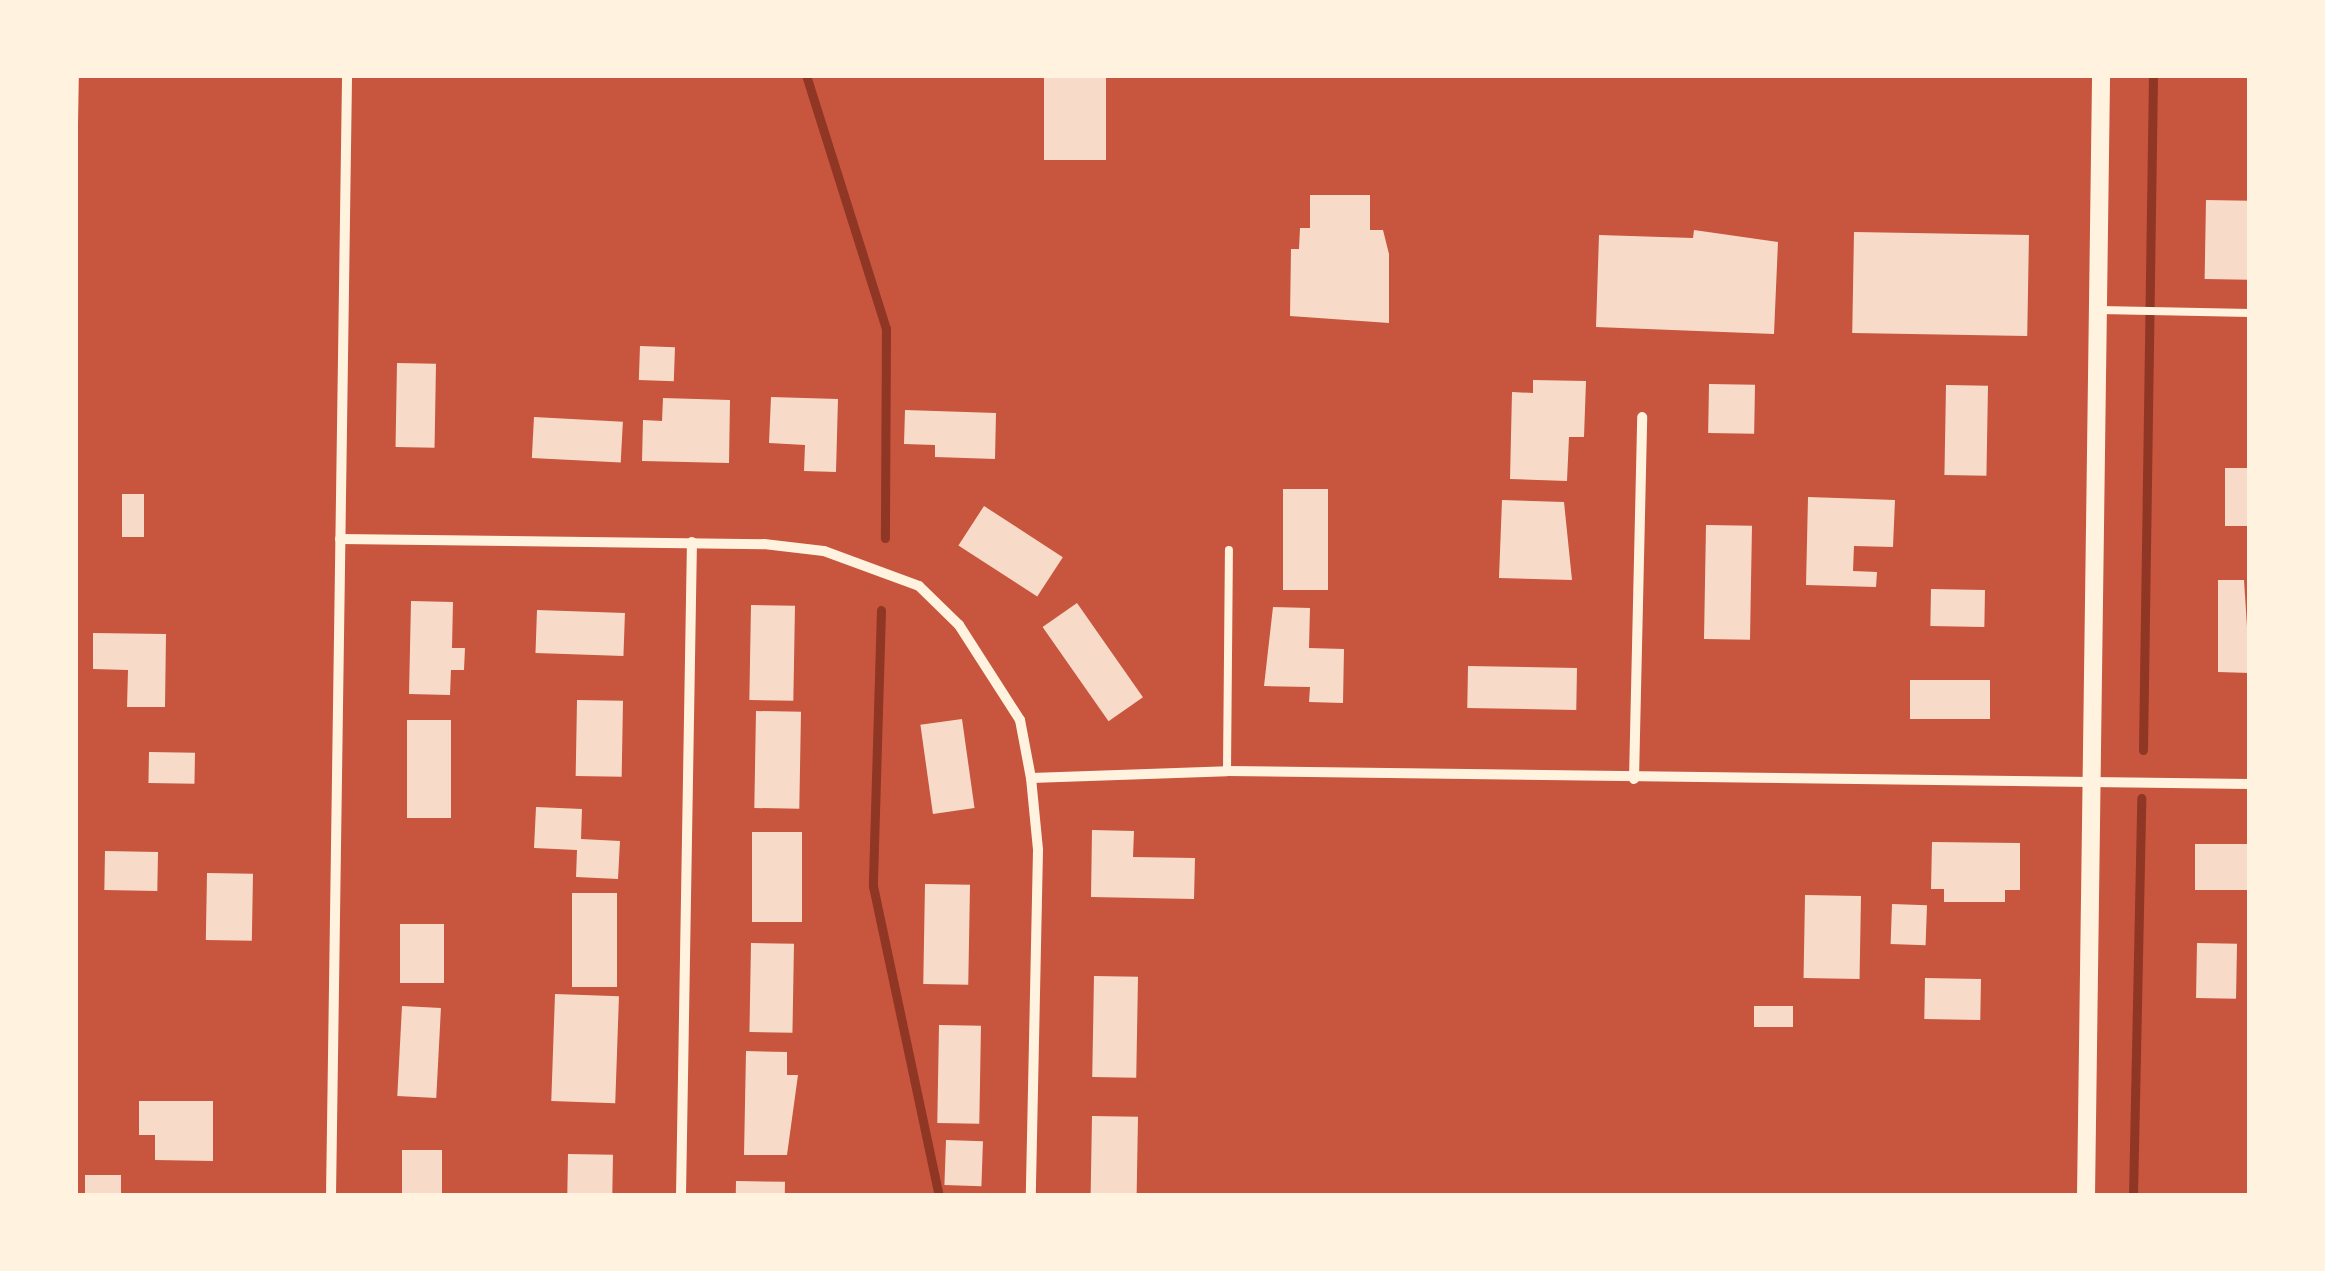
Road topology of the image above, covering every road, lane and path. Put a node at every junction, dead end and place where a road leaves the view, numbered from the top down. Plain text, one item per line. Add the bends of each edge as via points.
1 (347, 75) edge
2 (2101, 75) edge
3 (2097, 310) junction
4 (2250, 313) edge
5 (1642, 418) dead end
6 (340, 539) junction
7 (692, 542) junction
8 (1229, 550) dead end
9 (1227, 770) junction
10 (1032, 778) junction
11 (1634, 779) junction
12 (2090, 782) junction
13 (2250, 784) edge
14 (330, 1196) edge
15 (681, 1196) edge
16 (1030, 1196) edge
17 (2086, 1196) edge

1 - 6 street
2 - 3 street
3 - 4 lane
3 - 12 street
5 - 11 street
6 - 7 street
6 - 14 street
7 - 10 street via 824,550 919,586 959,625 1020,720
7 - 15 street
8 - 9 lane
9 - 10 street
9 - 11 street
10 - 16 street via 1038,850
11 - 12 street
12 - 13 street
12 - 17 street

